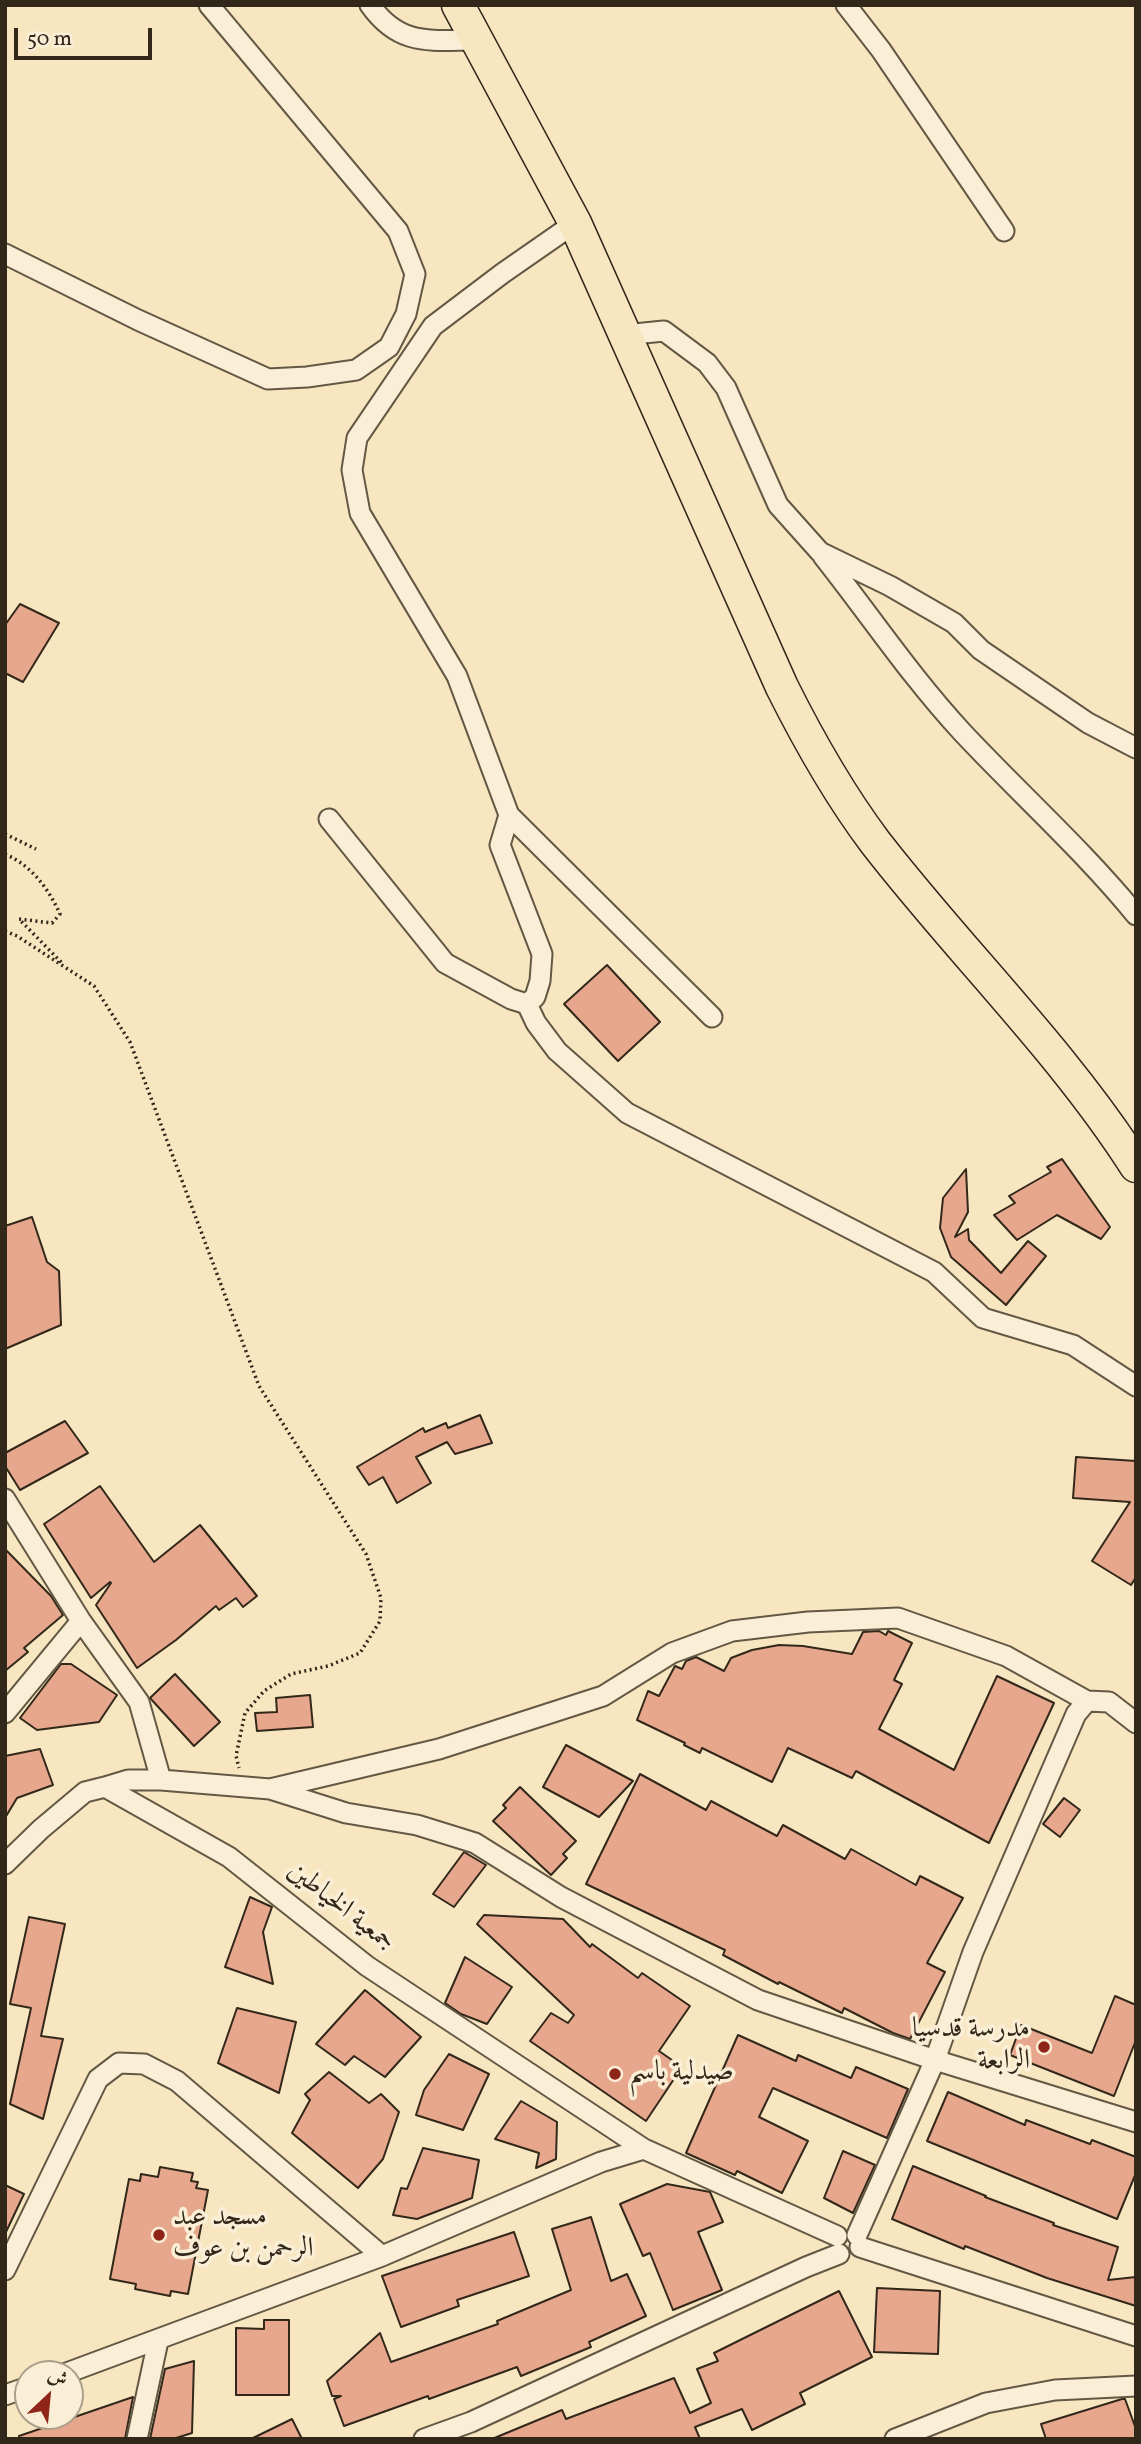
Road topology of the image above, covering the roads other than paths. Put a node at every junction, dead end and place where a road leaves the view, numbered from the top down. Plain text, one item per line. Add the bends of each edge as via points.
1 (209, 5) edge
2 (370, 5) edge
3 (458, 5) edge
4 (846, 5) edge
5 (477, 40) junction
6 (575, 223) junction
7 (1004, 230) dead end
8 (5, 254) edge
9 (624, 335) junction
10 (820, 552) junction
11 (1136, 748) edge
12 (509, 815) junction
13 (329, 819) dead end
14 (1136, 915) edge
15 (527, 1004) junction
16 (712, 1017) dead end
17 (1136, 1166) edge
18 (1136, 1386) edge
19 (8, 1513) edge
20 (81, 1620) junction
21 (1087, 1701) junction
22 (5, 1713) edge
23 (1136, 1723) edge
24 (161, 1780) junction
25 (105, 1787) junction
26 (270, 1789) junction
27 (5, 1864) edge
28 (935, 2060) junction
29 (1136, 2122) edge
30 (644, 2149) junction
31 (859, 2241) junction
32 (838, 2245) junction
33 (382, 2256) junction
34 (5, 2270) edge
35 (1136, 2336) edge
36 (158, 2341) junction
37 (84, 2367) edge
38 (1136, 2386) edge
39 (472, 2430) edge
40 (137, 2439) edge
41 (424, 2439) edge
42 (895, 2439) edge

1 - 8 street via 398,231 415,274 406,314 389,347 356,370 268,379
2 - 5 street via 401,35
3 - 5 main road
4 - 7 street
5 - 6 main road
6 - 9 main road
6 - 12 street via 433,326 357,438 352,470 360,513 457,676
9 - 10 street via 664,331 707,363 726,388 778,505
9 - 17 main road via 782,687 827,772 874,841 1065,1066
10 - 11 street via 954,623 981,650 1088,723
10 - 14 street via 961,731
12 - 15 street via 500,845 542,954 540,981 535,997
12 - 16 street
13 - 15 street via 445,962
15 - 18 street via 558,1051 627,1113 934,1272 983,1318 1073,1345
19 - 20 street
20 - 22 street
20 - 24 street via 139,1702
21 - 23 street via 1109,1702
21 - 26 street via 1006,1656 898,1618 808,1622 732,1632 672,1653 603,1696 439,1749
21 - 28 street via 1076,1714 972,1952
24 - 25 street via 128,1780
24 - 26 street
25 - 27 street via 85,1792
25 - 30 street, جمعية الخياطين via 229,1857 367,1966
26 - 28 street via 346,1813 417,1825 475,1843 561,1897 758,2000
28 - 29 street
28 - 31 street
30 - 32 street, جمعية الخياطين
30 - 33 street via 601,2162
31 - 32 street via 856,2254 848,2257
31 - 35 street
32 - 39 street via 807,2267
33 - 34 street via 177,2081 144,2064 119,2063 99,2079
33 - 36 street
36 - 37 street
36 - 40 street
38 - 42 street via 1055,2390 986,2403
39 - 41 street

